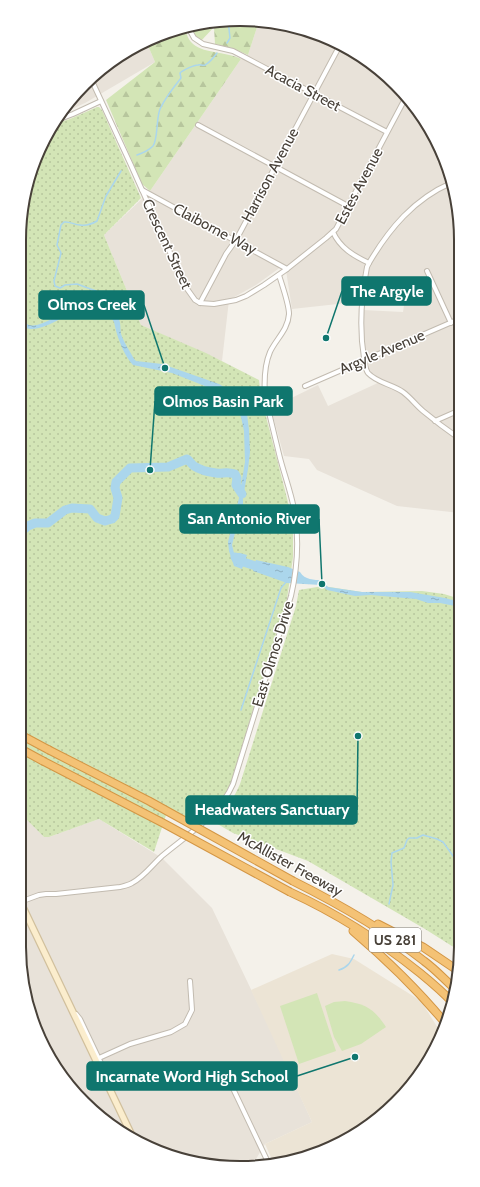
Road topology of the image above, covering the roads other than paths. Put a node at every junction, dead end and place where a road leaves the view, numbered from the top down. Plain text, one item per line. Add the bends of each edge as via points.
1 (191, 32) edge
2 (337, 49) edge
3 (94, 84) edge
4 (313, 93) junction
5 (101, 101) junction
6 (403, 102) edge
7 (65, 117) edge
8 (198, 125) dead end
9 (387, 132) junction
10 (274, 167) junction
11 (447, 185) edge
12 (142, 190) junction
13 (348, 206) junction
14 (333, 232) junction
15 (236, 240) junction
16 (369, 263) junction
17 (287, 269) junction
18 (427, 271) dead end
19 (279, 275) junction
20 (200, 303) junction
21 (454, 321) edge
22 (451, 322) junction
23 (365, 360) junction
24 (305, 386) dead end
25 (454, 413) edge
26 (435, 421) junction
27 (454, 435) edge
28 (26, 738) edge
29 (26, 752) edge
30 (26, 899) edge
31 (330, 900) junction
32 (26, 915) edge
33 (335, 915) junction
34 (453, 967) edge
35 (190, 981) dead end
36 (451, 985) edge
37 (448, 998) edge
38 (72, 1010) junction
39 (442, 1019) edge
40 (99, 1058) junction
41 (228, 1078) dead end
42 (110, 1089) junction
43 (129, 1130) edge
44 (267, 1159) edge

1 - 4 street, Acacia Street via 194,38 203,44 233,51
2 - 4 street, Harrison Avenue
3 - 5 street, Crescent Street
4 - 9 street, Acacia Street
4 - 10 street, Harrison Avenue
5 - 7 street
5 - 12 street, Crescent Street
6 - 9 street, Estes Avenue
8 - 10 street
9 - 13 street, Estes Avenue
10 - 13 street
10 - 15 street, Harrison Avenue
11 - 16 street via 410,209 389,232
12 - 15 street, Claiborne Way
12 - 20 street, Crescent Street via 185,286
13 - 14 street, Estes Avenue
14 - 16 street, Estes Avenue via 347,251
14 - 17 street
15 - 17 street, Claiborne Way
15 - 20 street, Harrison Avenue
16 - 23 street via 361,313
17 - 19 street, Crescent Street
18 - 22 street
19 - 20 street, Crescent Street via 256,291 236,300 214,304
19 - 30 street, East Olmos Drive via 289,316 282,335 267,359 264,388 293,507 296,529 294,581 233,784 217,810 133,883 120,887 39,895
21 - 22 street, Argyle Avenue
22 - 23 street, Argyle Avenue
23 - 24 street, Argyle Avenue
23 - 26 street via 366,369 372,376 398,388
25 - 26 street
26 - 27 street
28 - 31 highway, McAllister Freeway / US 281, bridge via 149,801
29 - 33 highway, McAllister Freeway / US 281, bridge
31 - 34 highway via 423,947
31 - 36 highway, McAllister Freeway / US 281 via 397,942
32 - 38 street
33 - 37 highway, McAllister Freeway / US 281 via 406,962
33 - 39 highway via 403,976
35 - 40 street via 192,1010 185,1024 171,1032 130,1044
38 - 40 street via 80,1019
38 - 42 street
40 - 42 street via 109,1080
41 - 44 street
42 - 43 street

